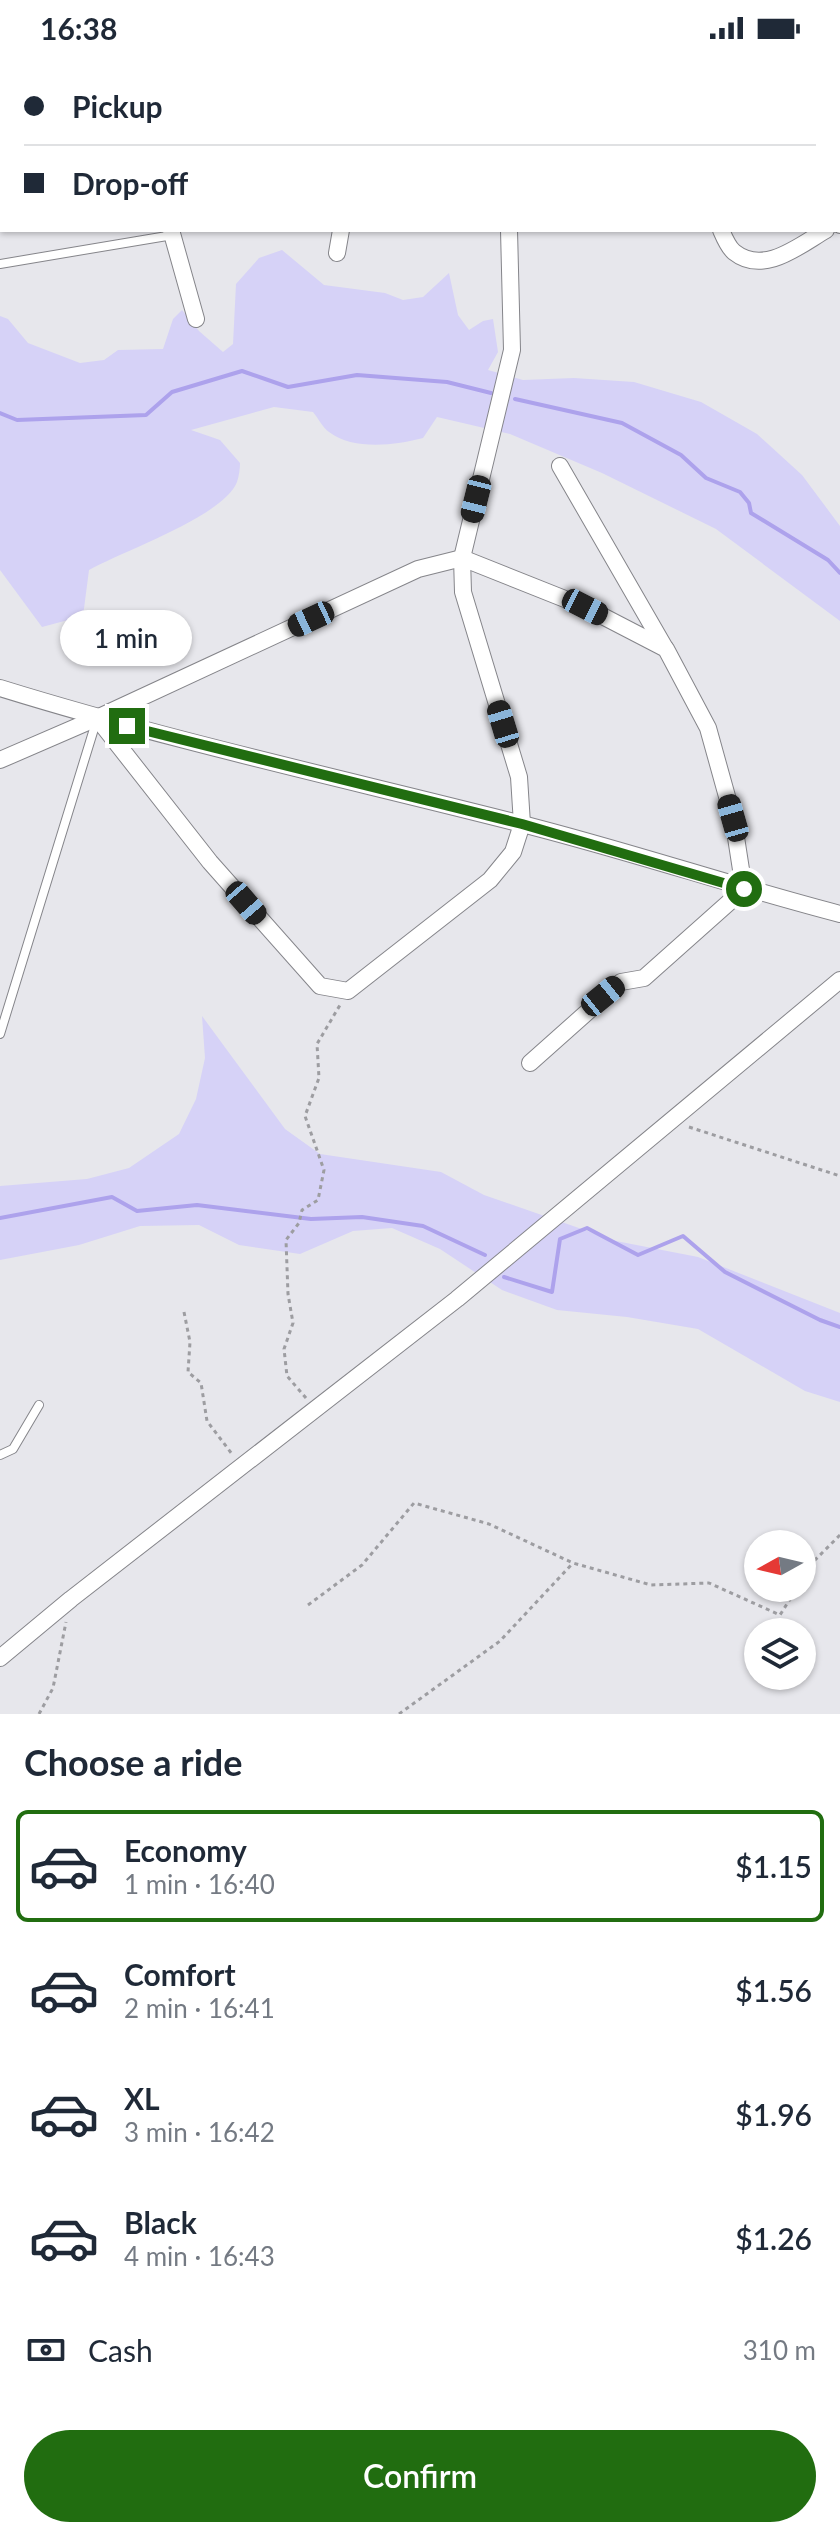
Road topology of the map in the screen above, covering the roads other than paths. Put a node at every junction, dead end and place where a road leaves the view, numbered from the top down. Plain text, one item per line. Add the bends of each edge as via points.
1 (172, 232) edge
2 (341, 232) edge
3 (509, 232) edge
4 (722, 232) edge
5 (822, 232) edge
6 (337, 253) dead end
7 (0, 264) edge
8 (196, 319) dead end
9 (560, 466) dead end
10 (462, 558) junction
11 (666, 649) junction
12 (0, 688) edge
13 (97, 718) junction
14 (0, 760) edge
15 (522, 824) junction
16 (744, 889) junction
17 (840, 914) edge
18 (840, 980) edge
19 (0, 1034) edge
20 (530, 1063) dead end
21 (39, 1405) dead end
22 (0, 1455) edge
23 (0, 1658) edge

1 - 7 lane
1 - 8 street
2 - 6 street
3 - 10 street via 512,350
4 - 5 street via 732,251 752,261 772,260
9 - 11 street
10 - 11 street via 585,607
10 - 13 street via 418,569
10 - 15 street via 463,592 519,777
11 - 16 street via 708,728 733,818
12 - 13 street
13 - 14 street
13 - 15 street
13 - 15 street via 210,862 320,986 348,991 490,880 513,852
13 - 19 lane
15 - 16 street
16 - 17 street
16 - 20 street via 644,978 621,982
18 - 23 street via 457,1299
21 - 22 lane via 13,1449

